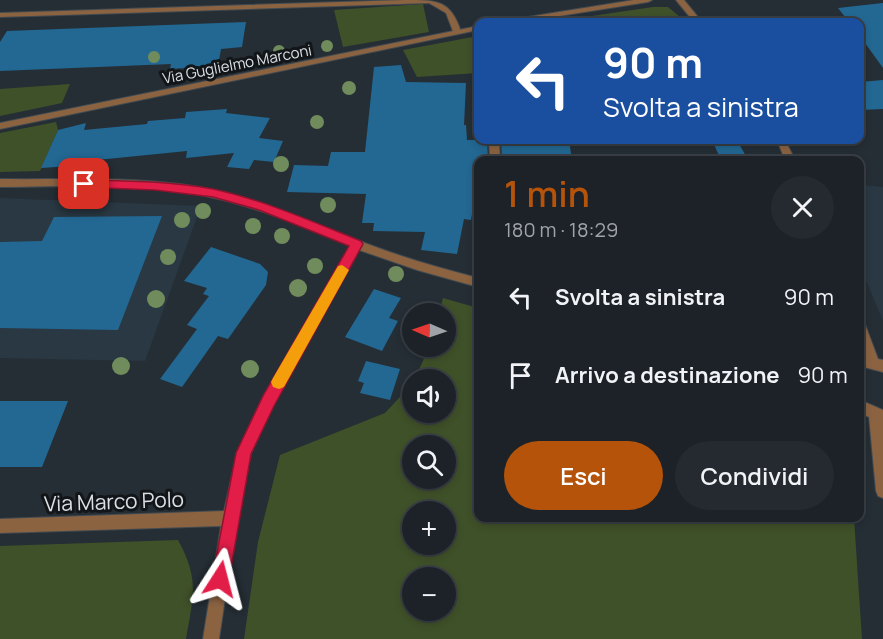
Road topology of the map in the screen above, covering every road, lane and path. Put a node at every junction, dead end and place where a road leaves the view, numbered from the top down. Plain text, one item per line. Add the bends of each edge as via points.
1 (648, 0) edge
2 (680, 0) edge
3 (0, 15) edge
4 (534, 18) edge
5 (695, 18) edge
6 (474, 29) edge
7 (457, 32) junction
8 (0, 126) edge
9 (0, 183) edge
10 (357, 244) junction
11 (474, 281) edge
12 (864, 339) edge
13 (872, 363) edge
14 (864, 408) edge
15 (879, 415) edge
16 (883, 491) edge
17 (230, 518) junction
18 (0, 526) edge
19 (211, 639) edge

1 - 4 street
2 - 5 street
3 - 7 street via 430,1 451,12
6 - 7 street, Via Guglielmo Marconi
7 - 8 street, Via Guglielmo Marconi
9 - 10 street via 126,184 194,190 262,207
10 - 11 street
10 - 17 street via 268,401 244,453
12 - 13 street
14 - 15 street
15 - 16 street
17 - 18 street, Via Marco Polo
17 - 19 street

